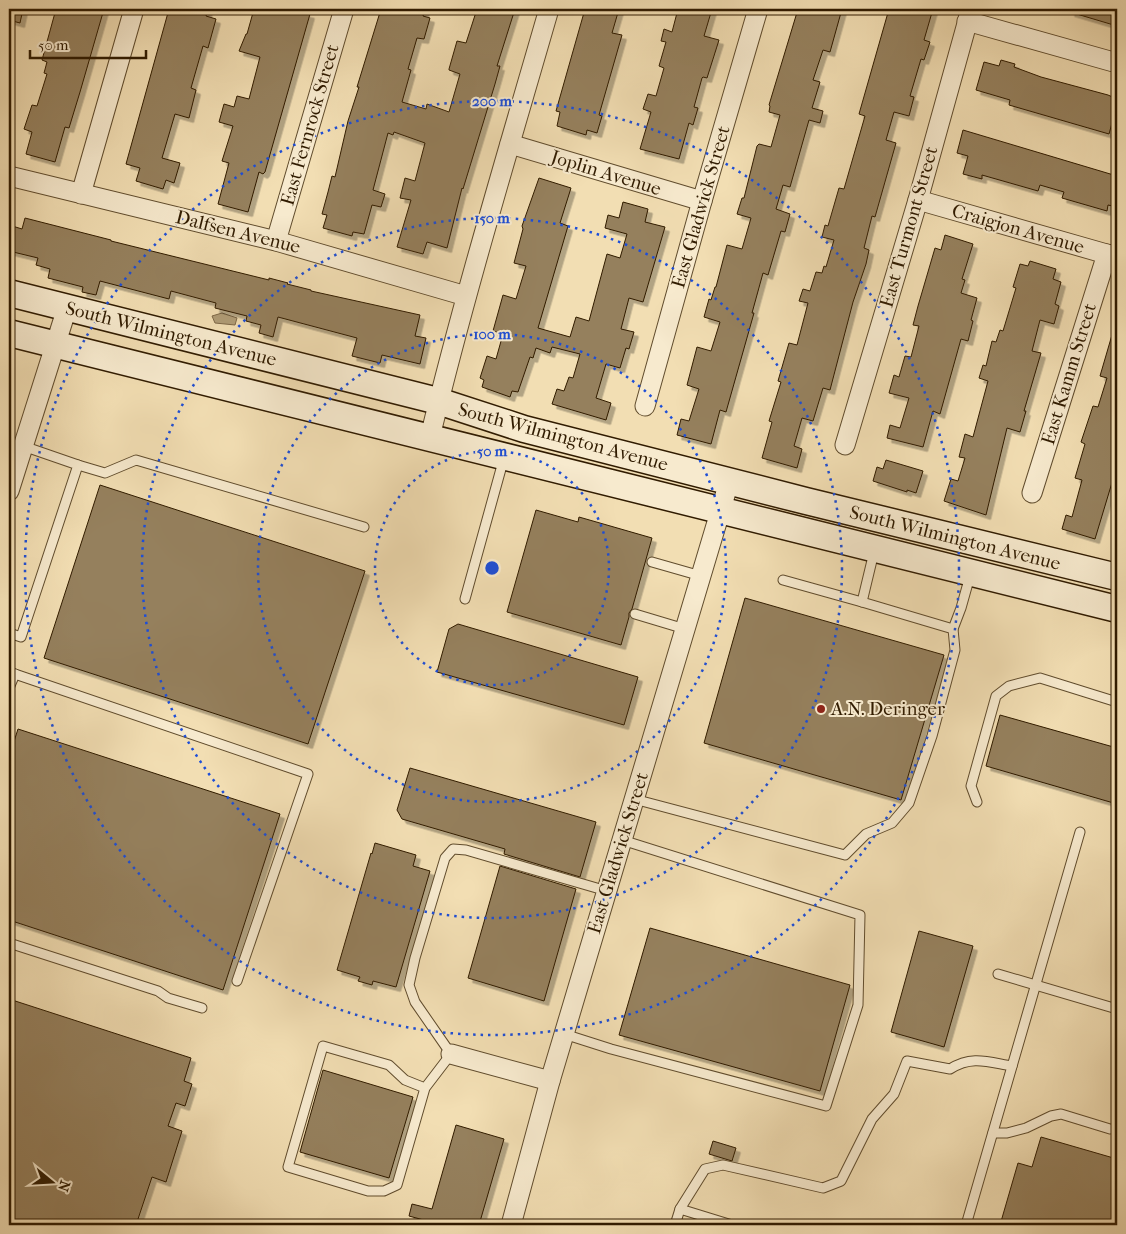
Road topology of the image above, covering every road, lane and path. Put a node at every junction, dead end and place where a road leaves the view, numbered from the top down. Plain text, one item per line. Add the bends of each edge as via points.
1 (134, 9) edge
2 (344, 9) edge
3 (550, 9) edge
4 (758, 9) edge
5 (969, 15) edge
6 (1117, 63) edge
7 (510, 144) junction
8 (9, 176) edge
9 (81, 194) junction
10 (918, 200) junction
11 (702, 201) junction
12 (276, 241) junction
13 (1112, 256) edge
14 (9, 293) edge
15 (466, 296) junction
16 (67, 308) junction
17 (9, 333) edge
18 (56, 345) junction
19 (438, 401) junction
20 (646, 406) dead end
21 (430, 437) junction
22 (845, 445) dead end
23 (23, 446) junction
24 (505, 456) junction
25 (78, 465) junction
26 (730, 482) junction
27 (9, 491) edge
28 (1032, 493) dead end
29 (720, 511) junction
30 (364, 526) dead end
31 (875, 550) junction
32 (652, 562) dead end
33 (971, 573) junction
34 (701, 576) junction
35 (1117, 576) edge
36 (783, 580) dead end
37 (464, 599) dead end
38 (862, 602) junction
39 (1117, 609) edge
40 (635, 614) dead end
41 (953, 628) junction
42 (685, 629) junction
43 (9, 633) edge
44 (12, 673) edge
45 (9, 688) edge
46 (1117, 702) edge
47 (634, 799) junction
48 (977, 802) dead end
49 (1080, 832) dead end
50 (622, 840) junction
51 (607, 891) junction
52 (9, 943) edge
53 (998, 974) dead end
54 (237, 981) dead end
55 (1035, 985) junction
56 (202, 1008) dead end
57 (1117, 1009) edge
58 (564, 1034) junction
59 (451, 1054) junction
60 (1012, 1066) junction
61 (550, 1081) junction
62 (425, 1088) junction
63 (1110, 1129) dead end
64 (993, 1133) junction
65 (680, 1209) junction
66 (511, 1225) edge
67 (675, 1225) edge
68 (732, 1225) edge
69 (966, 1225) edge

1 - 9 street
2 - 12 street, East Fernrock Street
3 - 7 street
4 - 11 street, East Gladwick Street
5 - 6 street
5 - 10 street, East Turmont Street
7 - 11 street, Joplin Avenue
7 - 15 street
8 - 9 street, Dalfsen Avenue
9 - 12 street, Dalfsen Avenue
10 - 13 street, Craigjon Avenue
10 - 22 street, East Turmont Street
11 - 20 street, East Gladwick Street
12 - 15 street, Dalfsen Avenue
13 - 28 street, East Kamm Street
14 - 16 main road, South Wilmington Avenue
15 - 19 street
16 - 18 street
16 - 19 main road, South Wilmington Avenue
17 - 18 main road, South Wilmington Avenue
18 - 21 main road, South Wilmington Avenue
18 - 23 street
19 - 21 street
19 - 26 main road, South Wilmington Avenue via 524,429
21 - 24 main road, South Wilmington Avenue
23 - 25 lane
23 - 27 street
24 - 29 main road, South Wilmington Avenue
24 - 37 lane
25 - 30 lane via 105,474 136,460
25 - 43 lane via 21,637
26 - 29 street, East Gladwick Street
26 - 35 main road, South Wilmington Avenue
29 - 31 main road, South Wilmington Avenue
29 - 34 street, East Gladwick Street
31 - 33 main road, South Wilmington Avenue
31 - 38 lane
32 - 34 lane
33 - 39 main road, South Wilmington Avenue
33 - 41 lane
34 - 42 street, East Gladwick Street
36 - 38 lane
38 - 41 lane
40 - 42 lane
41 - 47 lane via 955,650 932,736 909,803 892,823 866,834 845,855
42 - 47 street, East Gladwick Street
44 - 45 lane
44 - 54 lane via 308,774
46 - 48 lane via 1040,678 1009,686 996,696 972,786
47 - 50 street, East Gladwick Street
49 - 55 lane
50 - 51 street, East Gladwick Street
50 - 58 lane via 860,915 858,1005 826,1106
51 - 58 street, East Gladwick Street
51 - 59 lane via 466,850 454,849 445,858 409,985 415,1002
52 - 56 lane
53 - 55 lane
55 - 57 lane
55 - 60 lane
58 - 61 street, East Gladwick Street
59 - 61 street
59 - 62 lane
60 - 64 lane
60 - 65 lane via 974,1059 950,1069 907,1061 894,1094 872,1120 842,1181 823,1188 723,1165 705,1169
61 - 66 street, East Gladwick Street
62 - 62 lane via 397,1185 384,1191 368,1190 288,1167 323,1046 389,1065 405,1080
63 - 64 lane via 1061,1114 1026,1128
64 - 69 lane
65 - 67 lane
65 - 68 lane

